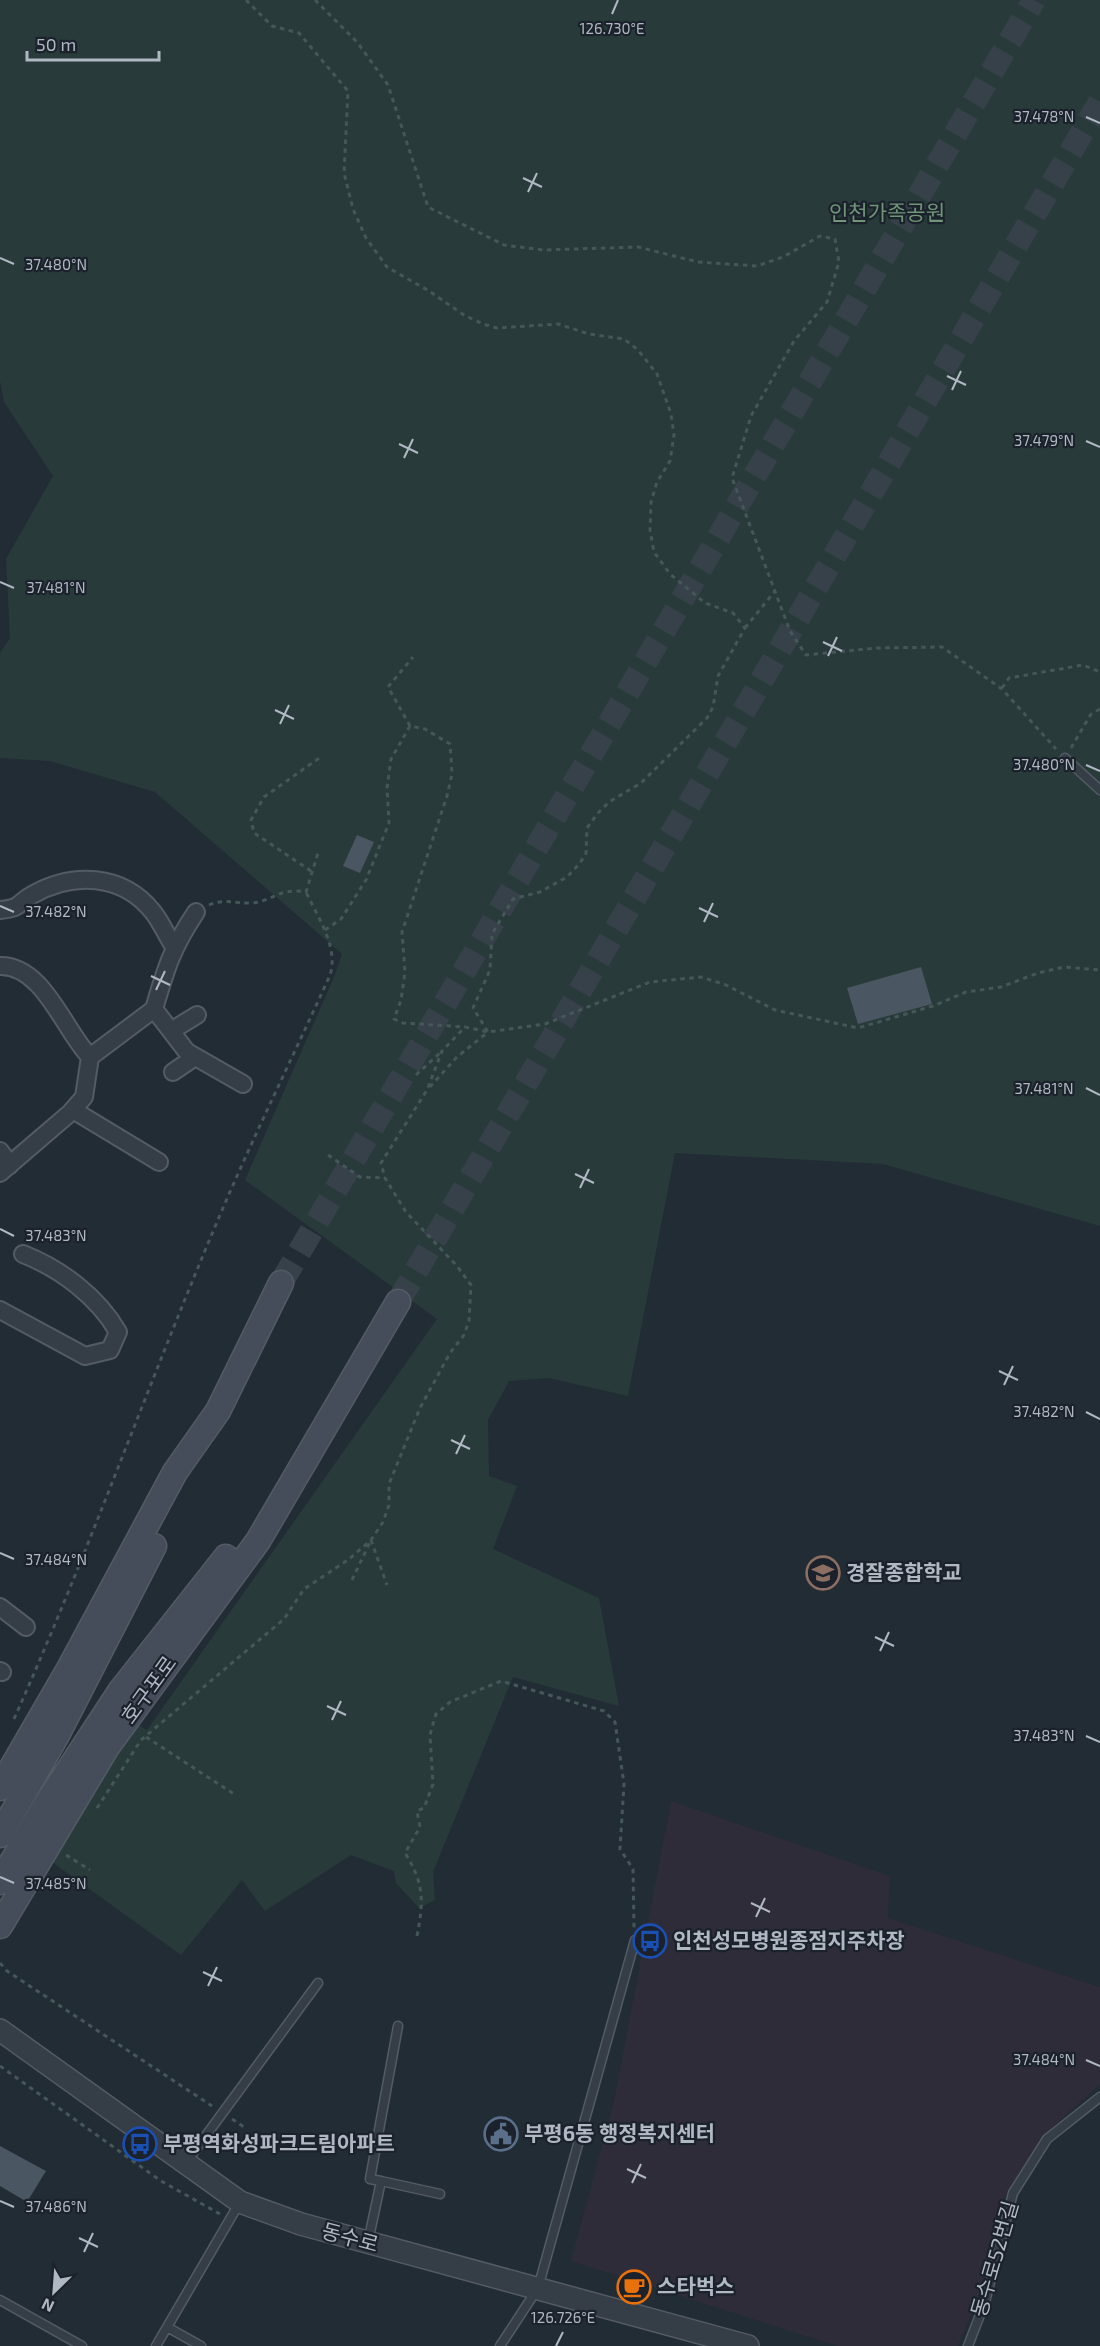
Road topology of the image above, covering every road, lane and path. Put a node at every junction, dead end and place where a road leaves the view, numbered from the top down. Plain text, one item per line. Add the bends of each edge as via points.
1 (246, 0) edge
2 (315, 0) edge
3 (775, 591) junction
4 (745, 628) junction
5 (413, 657) dead end
6 (1100, 672) edge
7 (1002, 689) junction
8 (1100, 709) edge
9 (410, 726) junction
10 (322, 756) dead end
11 (1065, 758) junction
12 (1100, 790) edge
13 (318, 853) dead end
14 (311, 871) junction
15 (306, 892) junction
16 (0, 910) edge
17 (196, 912) joint
18 (324, 931) junction
19 (174, 947) junction
20 (0, 966) edge
21 (1100, 970) edge
22 (154, 1009) junction
23 (197, 1015) dead end
24 (465, 1026) junction
25 (171, 1031) junction
26 (488, 1032) junction
27 (442, 1050) junction
28 (90, 1057) junction
29 (195, 1057) junction
30 (173, 1072) dead end
31 (416, 1076) dead end
32 (243, 1084) dead end
33 (427, 1090) junction
34 (73, 1110) junction
35 (0, 1151) edge
36 (328, 1155) dead end
37 (159, 1161) dead end
38 (5, 1169) edge
39 (386, 1178) junction
40 (23, 1254) dead end
41 (281, 1283) tunnel mouth
42 (398, 1302) tunnel mouth
43 (0, 1310) edge
44 (218, 1411) junction
45 (305, 1459) junction
46 (371, 1540) junction
47 (352, 1580) dead end
48 (387, 1585) dead end
49 (0, 1607) edge
50 (26, 1627) dead end
51 (14, 1720) dead end
52 (0, 1788) edge
53 (234, 1794) dead end
54 (0, 1835) edge
55 (66, 1855) dead end
56 (90, 1870) dead end
57 (0, 1882) edge
58 (0, 1926) edge
59 (417, 1936) dead end
60 (634, 1940) joint
61 (0, 1963) edge
62 (318, 1983) dead end
63 (398, 2026) dead end
64 (0, 2030) edge
65 (0, 2066) edge
66 (1100, 2097) edge
67 (222, 2113) junction
68 (244, 2127) dead end
69 (184, 2164) junction
70 (381, 2181) junction
71 (440, 2194) dead end
72 (235, 2211) junction
73 (368, 2242) junction
74 (538, 2288) junction
75 (0, 2300) edge
76 (167, 2327) junction
77 (82, 2346) edge
78 (156, 2346) edge
79 (201, 2346) edge
80 (500, 2346) edge
81 (747, 2346) edge
82 (968, 2346) edge

1 - 4 path via 272,26 299,33 348,91 344,173 353,209 366,238 387,267 483,324 497,328 558,324 624,339 638,350 657,374 674,435 670,461 651,502 654,552 670,574 705,603 733,614
2 - 3 path via 357,42 388,85 428,207 504,244 543,250 638,247 698,262 758,266 820,236 835,239 839,262 827,302 794,341 751,416 732,478
3 - 4 path
3 - 7 path via 790,631 806,655 942,647
4 - 26 path via 718,676 707,718 641,783 598,813 587,828 586,853 567,877 540,892 513,899 492,934 490,970 473,1008
5 - 9 path via 388,687
6 - 7 path via 1083,664 1009,678
7 - 11 path
8 - 11 path via 1091,714
9 - 18 path via 391,759 387,779 389,823 366,880 341,919
9 - 24 path via 431,732 450,744 452,774 402,932 405,972 394,1019 403,1023
10 - 14 path via 264,797 251,820 254,833
11 - 12 lane
13 - 14 path
14 - 15 path
15 - 17 path via 286,891 251,903 226,900
15 - 18 path
16 - 19 street via 18,908 31,895 78,879 116,883 152,910
17 - 19 street
18 - 51 path via 333,957 330,975 217,1221 64,1606
19 - 22 street
20 - 28 street via 11,966 41,986
21 - 26 path via 1055,969 1001,987 966,992 858,1028 775,1010 701,977 676,978 650,982 546,1024
22 - 25 street
22 - 28 street
23 - 25 street
24 - 26 path
24 - 27 path
25 - 29 street
26 - 33 path via 457,1057
27 - 31 path
27 - 33 path
28 - 34 street via 84,1097
29 - 30 street
29 - 32 street
33 - 39 path via 381,1164
34 - 37 street
34 - 38 street
35 - 38 street
36 - 39 path via 360,1178
39 - 46 path via 406,1212 471,1285 464,1335 420,1408 389,1484 389,1505
40 - 43 street via 95,1298 118,1332 110,1350 85,1356
41 - 44 main road
42 - 45 main road, 호구포로
44 - 52 main road via 175,1472
44 - 54 main road via 57,1735
45 - 57 main road, 호구포로 via 121,1690
45 - 58 main road, 호구포로 via 258,1541 106,1747
46 - 47 path
46 - 48 path
46 - 53 path via 304,1589 284,1619 146,1737
49 - 50 street
55 - 56 path
59 - 60 path via 423,1909 420,1876 405,1853 420,1827 417,1811 424,1808 433,1784 432,1724 436,1714 450,1702 501,1682 589,1705 604,1711 615,1722 624,1784 620,1849 633,1869
60 - 74 lane
61 - 67 path
62 - 67 lane
63 - 70 lane via 370,2179
64 - 69 street, 동수로
65 - 72 path via 161,2181
66 - 82 lane, 동수로52번길 via 1047,2139 1013,2193 985,2302
67 - 68 path
67 - 69 lane
69 - 72 street, 동수로
70 - 71 lane
70 - 73 lane
72 - 73 street, 동수로
72 - 76 lane
73 - 74 street, 동수로
74 - 80 lane
74 - 81 street, 동수로
75 - 77 lane
76 - 78 lane
76 - 79 lane

